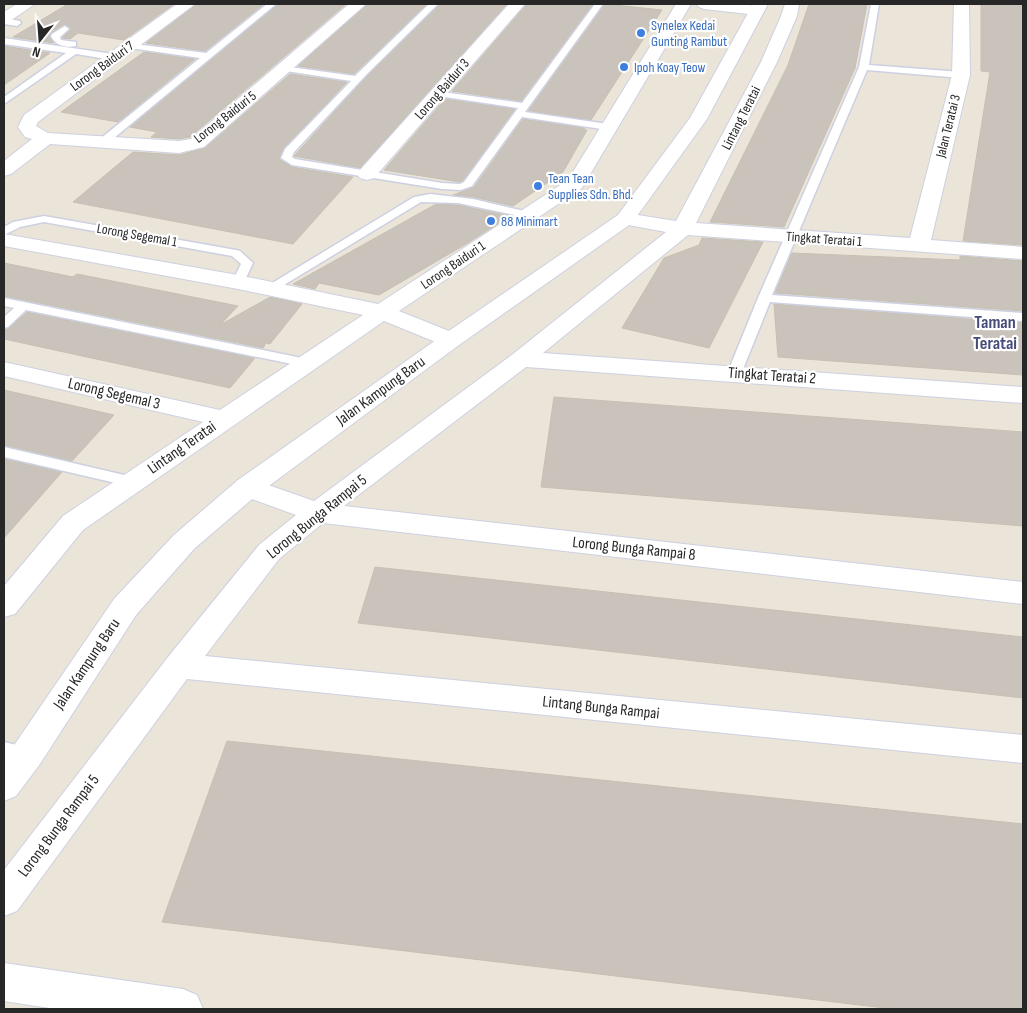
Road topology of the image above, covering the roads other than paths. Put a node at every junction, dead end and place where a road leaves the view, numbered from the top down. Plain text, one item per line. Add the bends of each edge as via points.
1 (27, 4) edge
2 (187, 4) edge
3 (272, 4) edge
4 (358, 4) edge
5 (434, 4) edge
6 (517, 4) edge
7 (599, 4) edge
8 (682, 4) edge
9 (704, 4) edge
10 (792, 4) edge
11 (875, 4) edge
12 (962, 4) edge
13 (759, 7) edge
14 (8, 21) edge
15 (64, 29) dead end
16 (4, 41) edge
17 (74, 51) junction
18 (122, 51) junction
19 (207, 56) junction
20 (864, 66) junction
21 (286, 68) junction
22 (961, 75) junction
23 (358, 79) junction
24 (438, 93) junction
25 (4, 101) edge
26 (522, 110) junction
27 (608, 128) junction
28 (39, 136) junction
29 (104, 141) junction
30 (4, 170) edge
31 (367, 174) junction
32 (529, 215) junction
33 (625, 219) junction
34 (683, 228) junction
35 (4, 232) edge
36 (790, 237) junction
37 (4, 240) edge
38 (919, 245) junction
39 (1023, 253) edge
40 (238, 282) junction
41 (270, 288) junction
42 (764, 298) junction
43 (4, 302) edge
44 (23, 306) junction
45 (382, 312) junction
46 (1023, 317) edge
47 (4, 324) edge
48 (451, 340) junction
49 (521, 359) junction
50 (307, 363) junction
51 (4, 369) edge
52 (734, 374) junction
53 (1023, 395) edge
54 (223, 419) junction
55 (4, 452) edge
56 (133, 482) junction
57 (248, 487) junction
58 (317, 513) junction
59 (1023, 592) edge
60 (7, 596) edge
61 (179, 666) junction
62 (1023, 749) edge
63 (16, 752) edge
64 (4, 786) edge
65 (4, 899) edge
66 (4, 982) edge
67 (183, 1009) edge

1 - 14 street
2 - 18 street, Lorong Baiduri 7
3 - 19 lane
4 - 21 street, Lorong Baiduri 5
5 - 23 lane
6 - 24 street, Lorong Baiduri 3
7 - 26 lane
8 - 27 street, Lorong Baiduri 1
9 - 13 street
10 - 34 street, Lintang Teratai via 769,62
11 - 20 lane
12 - 22 street, Jalan Teratai 3
13 - 33 street, Jalan Kampung Baru via 698,119
15 - 18 lane via 55,36 58,42
16 - 17 lane
17 - 18 lane
17 - 25 lane
18 - 19 lane
18 - 28 street, Lorong Baiduri 7 via 30,118 27,127
19 - 29 lane
20 - 22 lane
20 - 36 lane
21 - 23 lane
21 - 29 street, Lorong Baiduri 5 via 197,143 179,147
22 - 38 street, Jalan Teratai 3
23 - 31 lane via 286,158 292,162
24 - 26 lane
24 - 31 street, Lorong Baiduri 3
26 - 27 lane
26 - 31 lane via 468,184 442,186
27 - 32 street, Lorong Baiduri 1 via 574,184
28 - 29 street, Lorong Baiduri 5
28 - 30 street
32 - 41 lane via 450,199 418,199
32 - 45 street, Lorong Baiduri 1
33 - 34 street, Tingkat Teratai 1
33 - 48 street, Jalan Kampung Baru
34 - 36 street, Tingkat Teratai 1
34 - 49 street, Lorong Bunga Rampai 5
35 - 40 lane, Lorong Segemal 1 via 17,224 44,219 236,253 247,262
36 - 38 street, Tingkat Teratai 1
36 - 42 lane
37 - 40 street, Lorong Segemal 1
38 - 39 street, Tingkat Teratai 1
40 - 41 street, Lorong Segemal 1
41 - 45 street, Lorong Segemal 1
42 - 46 lane
42 - 52 lane
43 - 44 lane
44 - 47 lane
44 - 50 lane
45 - 48 street, Lorong Segemal 1
45 - 50 street, Lintang Teratai
48 - 57 street, Jalan Kampung Baru
49 - 52 street, Tingkat Teratai 2
49 - 58 street, Lorong Bunga Rampai 5
50 - 54 street, Lintang Teratai
51 - 54 street, Lorong Segemal 3
52 - 53 street, Tingkat Teratai 2
54 - 56 street, Lintang Teratai
55 - 56 lane
56 - 60 street, Lintang Teratai via 73,523
57 - 58 street, Lorong Bunga Rampai 8
57 - 63 street, Jalan Kampung Baru via 184,542 125,607
58 - 59 street, Lorong Bunga Rampai 8
58 - 61 street, Lorong Bunga Rampai 5 via 269,552
61 - 62 street, Lintang Bunga Rampai
61 - 65 street, Lorong Bunga Rampai 5
63 - 64 street, Jalan Kampung Baru
66 - 67 street

